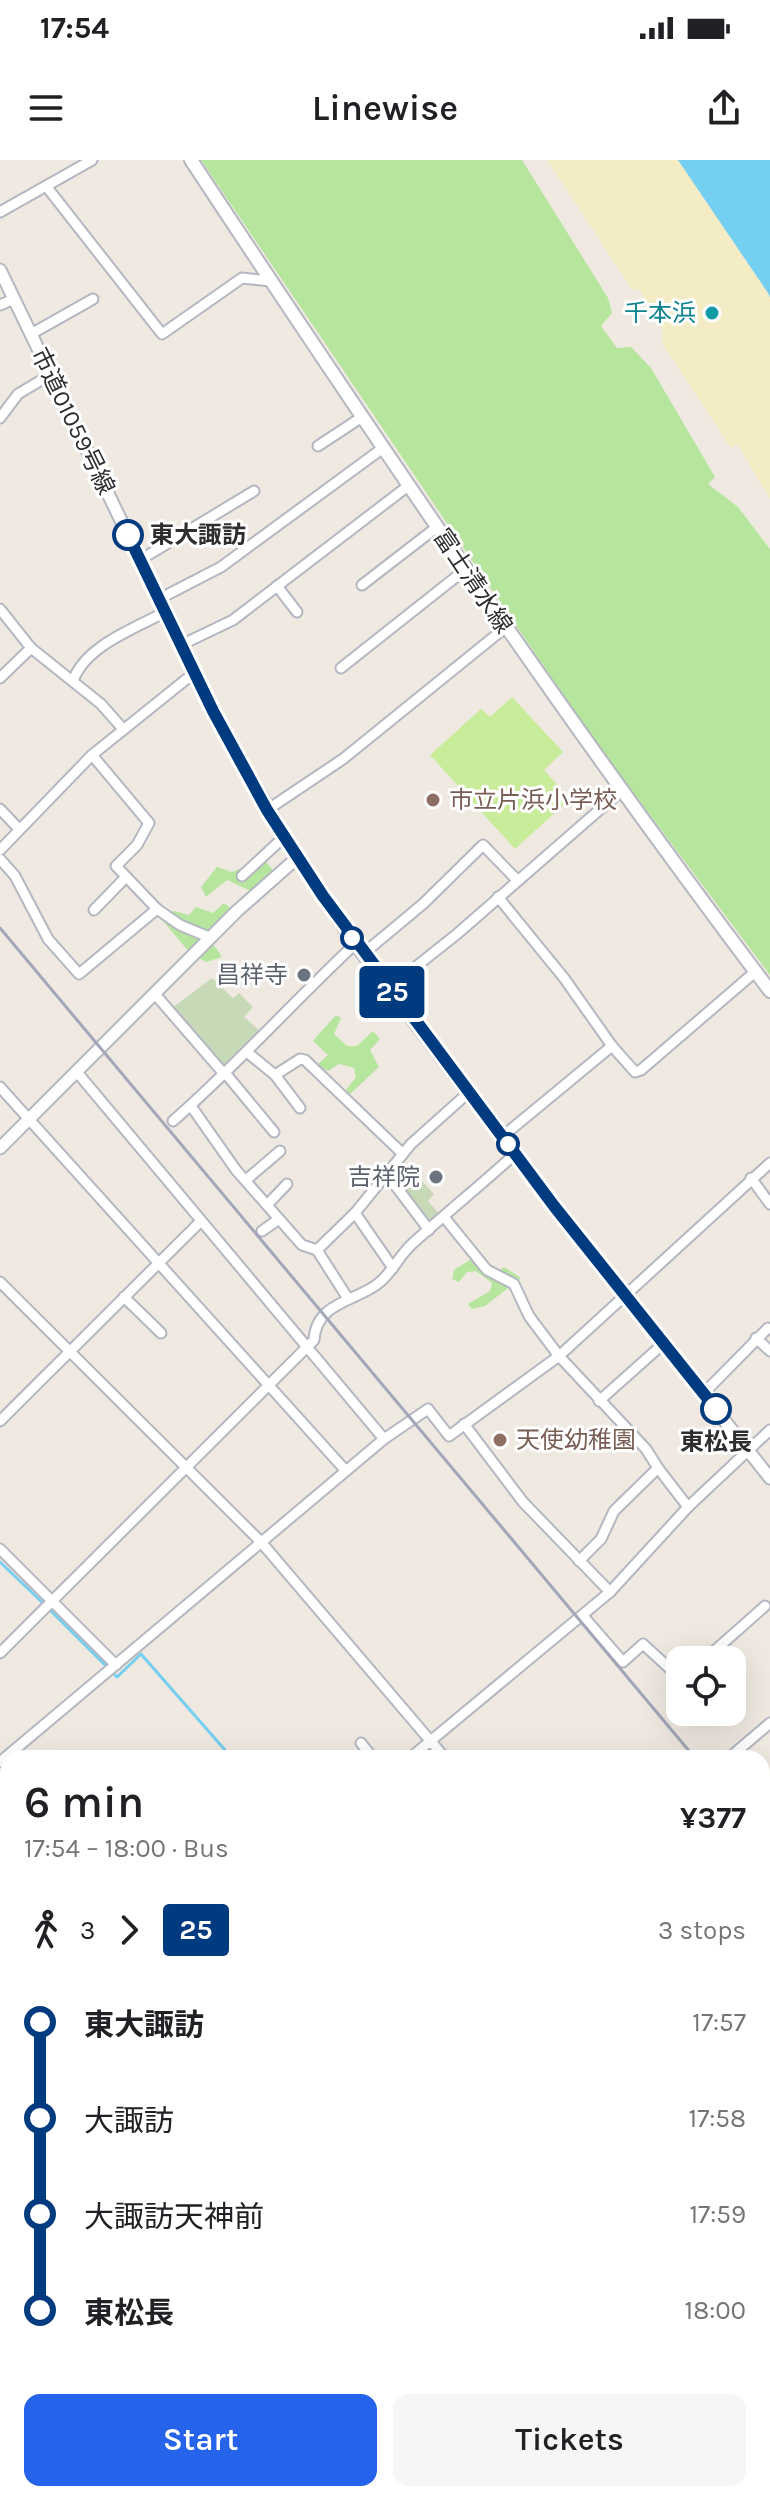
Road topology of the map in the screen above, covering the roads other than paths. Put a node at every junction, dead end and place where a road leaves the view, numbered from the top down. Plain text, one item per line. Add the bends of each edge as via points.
1 (92, 160) edge
2 (191, 160) edge
3 (46, 186) junction
4 (0, 212) edge
5 (0, 270) edge
6 (270, 281) junction
7 (14, 299) junction
8 (93, 299) dead end
9 (0, 305) edge
10 (31, 334) junction
11 (50, 375) junction
12 (362, 417) junction
13 (0, 418) edge
14 (318, 446) dead end
15 (383, 448) junction
16 (408, 486) junction
17 (254, 491) dead end
18 (437, 527) junction
19 (140, 560) junction
20 (466, 569) junction
21 (362, 585) dead end
22 (277, 586) junction
23 (159, 599) junction
24 (0, 609) edge
25 (165, 612) junction
26 (297, 612) dead end
27 (506, 627) junction
28 (181, 645) junction
29 (31, 648) junction
30 (341, 668) dead end
31 (194, 673) junction
32 (0, 678) edge
33 (73, 681) junction
34 (123, 729) junction
35 (92, 755) junction
36 (621, 791) junction
37 (0, 809) edge
38 (267, 810) junction
39 (18, 828) junction
40 (284, 837) junction
41 (0, 850) edge
42 (297, 858) junction
43 (0, 859) edge
44 (242, 876) dead end
45 (126, 877) junction
46 (517, 880) junction
47 (498, 897) junction
48 (157, 909) junction
49 (94, 910) dead end
50 (211, 938) junction
51 (355, 944) junction
52 (363, 954) junction
53 (755, 972) junction
54 (389, 988) junction
55 (770, 991) edge
56 (154, 993) junction
57 (612, 1046) junction
58 (248, 1053) junction
59 (76, 1071) junction
60 (226, 1075) junction
61 (275, 1075) junction
62 (0, 1087) edge
63 (468, 1093) junction
64 (191, 1106) junction
65 (300, 1108) dead end
66 (29, 1119) junction
67 (173, 1121) dead end
68 (274, 1132) dead end
69 (503, 1136) junction
70 (0, 1148) edge
71 (280, 1151) dead end
72 (403, 1154) junction
73 (515, 1154) junction
74 (770, 1163) edge
75 (386, 1173) junction
76 (751, 1178) junction
77 (246, 1180) junction
78 (287, 1184) dead end
79 (770, 1204) edge
80 (267, 1205) junction
81 (355, 1213) junction
82 (444, 1217) junction
83 (279, 1219) junction
84 (201, 1221) junction
85 (429, 1230) junction
86 (262, 1231) dead end
87 (317, 1250) junction
88 (158, 1262) junction
89 (393, 1268) junction
90 (0, 1282) edge
91 (124, 1297) junction
92 (347, 1297) junction
93 (625, 1297) junction
94 (768, 1328) dead end
95 (161, 1333) dead end
96 (756, 1338) junction
97 (663, 1344) junction
98 (308, 1346) junction
99 (770, 1351) edge
100 (70, 1353) junction
101 (559, 1356) junction
102 (269, 1385) junction
103 (703, 1394) junction
104 (599, 1401) junction
105 (0, 1421) edge
106 (464, 1424) junction
107 (770, 1430) edge
108 (384, 1439) junction
109 (748, 1451) junction
110 (185, 1466) junction
111 (658, 1468) junction
112 (346, 1471) junction
113 (770, 1478) edge
114 (688, 1507) junction
115 (261, 1542) junction
116 (0, 1549) edge
117 (579, 1561) junction
118 (610, 1592) junction
119 (52, 1601) junction
120 (765, 1606) dead end
121 (583, 1616) junction
122 (720, 1646) edge
123 (0, 1653) edge
124 (116, 1665) junction
125 (666, 1665) edge
126 (770, 1723) edge
127 (431, 1741) junction
128 (361, 1743) dead end
129 (14, 1750) edge
130 (367, 1750) edge
131 (420, 1750) edge
132 (438, 1750) edge
133 (738, 1750) edge

1 - 3 street
2 - 6 main road, 富士清水線
3 - 4 street
3 - 6 street via 162,334 242,278
5 - 7 street, 市道01059号線
6 - 12 main road, 富士清水線
7 - 9 street
7 - 10 street, 市道01059号線
8 - 10 street
10 - 11 street, 市道01059号線
11 - 13 street via 18,394
11 - 19 street, 市道01059号線
12 - 14 street
12 - 15 main road, 富士清水線
15 - 16 main road, 富士清水線
15 - 23 street via 221,567
16 - 18 main road, 富士清水線
16 - 22 street
17 - 19 street
18 - 20 main road, 富士清水線
18 - 21 street
19 - 23 street, 市道01059号線
20 - 27 main road, 富士清水線
20 - 30 street
22 - 26 street
22 - 28 street via 233,620
23 - 25 street, 市道01059号線
24 - 29 street
25 - 28 street, 市道01059号線
25 - 33 street via 99,648
27 - 36 main road, 富士清水線
27 - 38 street via 343,759
28 - 31 street, 市道01059号線
29 - 32 street
29 - 33 street
31 - 34 street
31 - 38 street, 市道01059号線
33 - 34 street
34 - 35 street
35 - 39 street
35 - 45 street via 149,823 116,866
36 - 46 street
36 - 53 main road, 富士清水線
37 - 39 street
38 - 40 street, 市道01059号線
39 - 41 street
40 - 42 street, 市道01059号線
40 - 44 street
42 - 50 street
42 - 51 street, 市道01059号線
43 - 48 street via 15,876 48,939 79,974
45 - 48 street
45 - 49 street
46 - 47 street
46 - 52 street via 483,845
47 - 54 street
47 - 57 street
48 - 50 street
50 - 56 street
51 - 52 street, 市道01059号線
51 - 58 street
52 - 54 street, 市道01059号線
53 - 55 main road, 富士清水線
53 - 57 street via 641,1070 629,1069
54 - 63 street, 市道01059号線
56 - 59 street
56 - 60 street
57 - 69 street
58 - 60 street
58 - 61 street
59 - 66 street
59 - 84 street
60 - 64 street
60 - 68 street
61 - 65 street
61 - 72 street via 305,1060
62 - 66 street
63 - 69 street, 市道01059号線
63 - 72 street
64 - 67 street
64 - 77 street
66 - 70 street
66 - 88 street
69 - 73 street, 市道01059号線
71 - 77 street
72 - 75 street
73 - 82 street
73 - 93 street, 市道01059号線
74 - 76 street
75 - 81 street
75 - 85 street
76 - 79 street
76 - 93 street
77 - 80 street
78 - 80 street
80 - 83 street
81 - 87 street
81 - 89 street
82 - 85 street
82 - 101 street via 487,1270 514,1284 529,1316
83 - 86 street
83 - 87 street via 302,1245
84 - 88 street
84 - 98 street
85 - 89 street
87 - 92 street
88 - 91 street
88 - 102 street
89 - 92 street via 378,1284
90 - 100 street
91 - 95 street
91 - 100 street
92 - 98 street via 321,1320
93 - 97 street, 市道01059号線
93 - 101 street
94 - 96 street
96 - 99 street
96 - 103 street
97 - 103 street, 市道01059号線
97 - 104 street
98 - 102 street
98 - 108 street
100 - 105 street
100 - 110 street
101 - 104 street
101 - 106 street
102 - 110 street
102 - 112 street
103 - 109 street, 市道01059号線
104 - 111 street
106 - 108 street via 449,1436 428,1409
106 - 117 street via 523,1502
107 - 109 street
108 - 112 street
109 - 113 street, 市道01059号線
109 - 114 street
110 - 115 street
110 - 119 street
111 - 114 street
111 - 117 street via 614,1511 601,1539
112 - 115 street
114 - 118 street
115 - 124 street
115 - 127 street
116 - 119 street
117 - 118 street
118 - 121 street
119 - 123 street
119 - 124 street
120 - 122 street
121 - 125 street via 623,1662 643,1644
121 - 127 street
124 - 129 street
126 - 133 street
127 - 131 street
127 - 132 street
128 - 130 street

